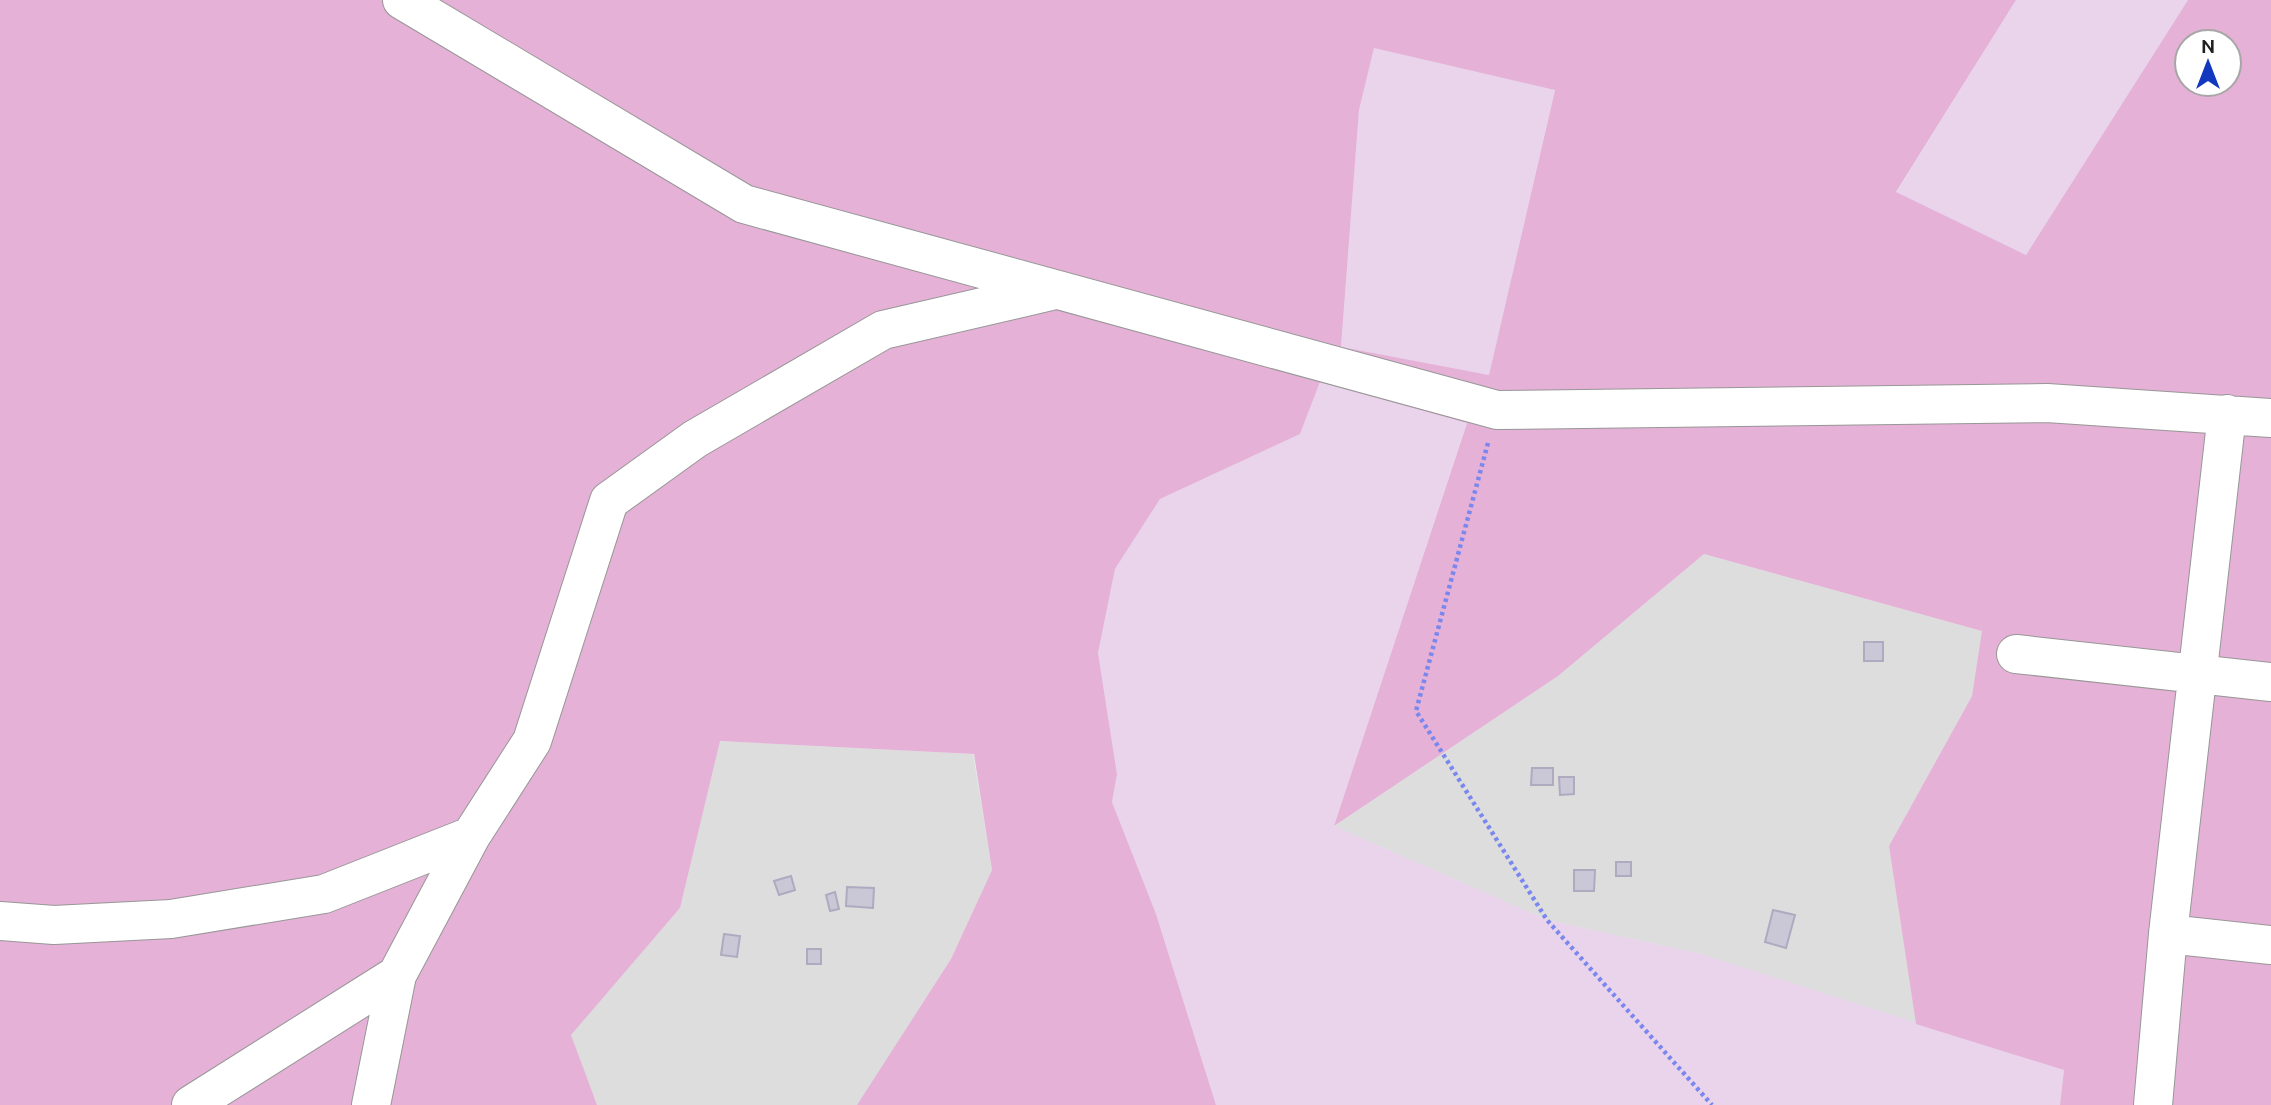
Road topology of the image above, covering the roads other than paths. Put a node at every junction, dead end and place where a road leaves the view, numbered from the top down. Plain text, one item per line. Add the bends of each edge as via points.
1 (402, 0) edge
2 (1057, 289) junction
3 (2227, 414) junction
4 (2271, 418) edge
5 (2016, 654) dead end
6 (2198, 674) junction
7 (2271, 682) edge
8 (471, 836) junction
9 (0, 921) edge
10 (2168, 934) junction
11 (2271, 944) edge
12 (397, 975) junction
13 (191, 1105) edge
14 (371, 1105) edge
15 (2153, 1105) edge

1 - 2 street via 744,204
2 - 3 street via 1497,410 2047,403
2 - 8 street via 883,330 695,439 609,501 532,741
3 - 4 street
3 - 6 street
5 - 6 street
6 - 7 street
6 - 10 street
8 - 9 street via 324,894 171,919 54,925
8 - 12 street
10 - 11 street
10 - 15 street
12 - 13 street
12 - 14 street

